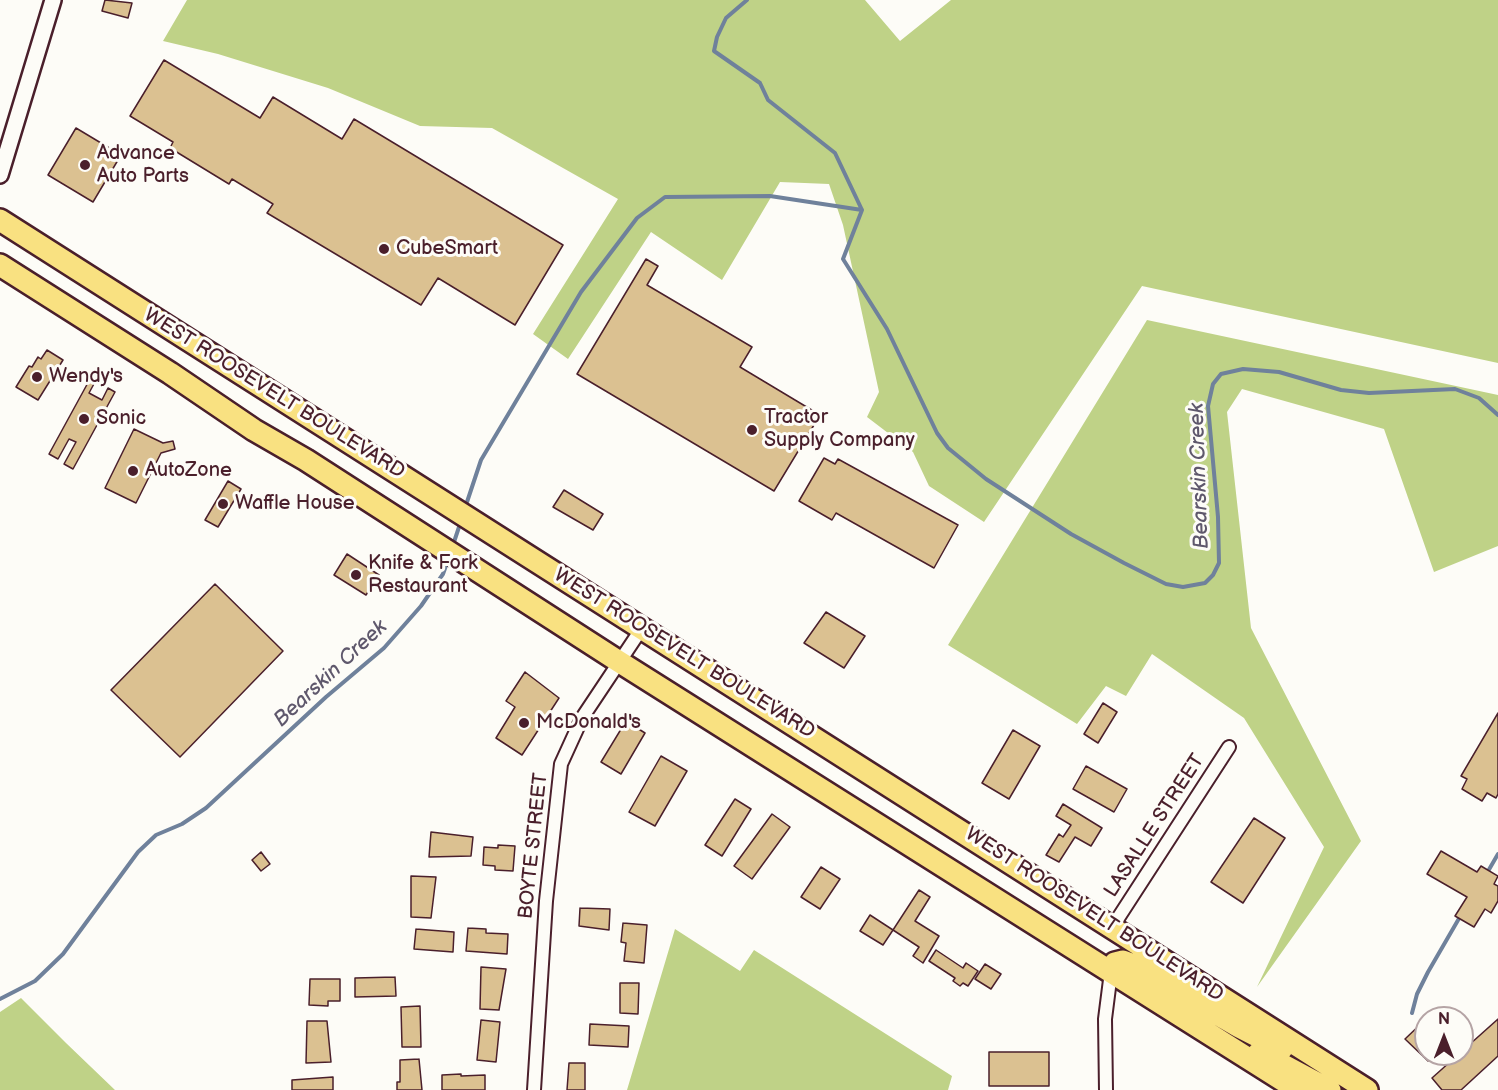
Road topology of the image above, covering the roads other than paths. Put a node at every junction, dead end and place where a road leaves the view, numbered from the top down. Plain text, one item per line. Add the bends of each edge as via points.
1 (53, 0) edge
2 (0, 175) edge
3 (0, 220) edge
4 (0, 265) edge
5 (642, 628) junction
6 (618, 661) junction
7 (1229, 747) dead end
8 (1113, 927) junction
9 (1111, 972) junction
10 (1205, 1032) junction
11 (1346, 1076) junction
12 (534, 1090) edge
13 (1106, 1090) edge
14 (1298, 1090) edge
15 (1329, 1090) edge
16 (1367, 1090) edge

1 - 2 street
3 - 5 highway, WEST ROOSEVELT BOULEVARD
4 - 6 highway, WEST ROOSEVELT BOULEVARD
5 - 6 street, BOYTE STREET
5 - 8 highway, WEST ROOSEVELT BOULEVARD
6 - 9 highway, WEST ROOSEVELT BOULEVARD
6 - 12 street, BOYTE STREET via 582,718 561,764 546,901
7 - 8 street, LASALLE STREET
8 - 11 highway, WEST ROOSEVELT BOULEVARD
9 - 10 highway, WEST ROOSEVELT BOULEVARD
9 - 11 highway via 1115,963 1131,964 1239,1027
9 - 13 street via 1105,1019
10 - 14 highway, WEST ROOSEVELT BOULEVARD
10 - 15 highway via 1259,1052
11 - 16 highway, WEST ROOSEVELT BOULEVARD

